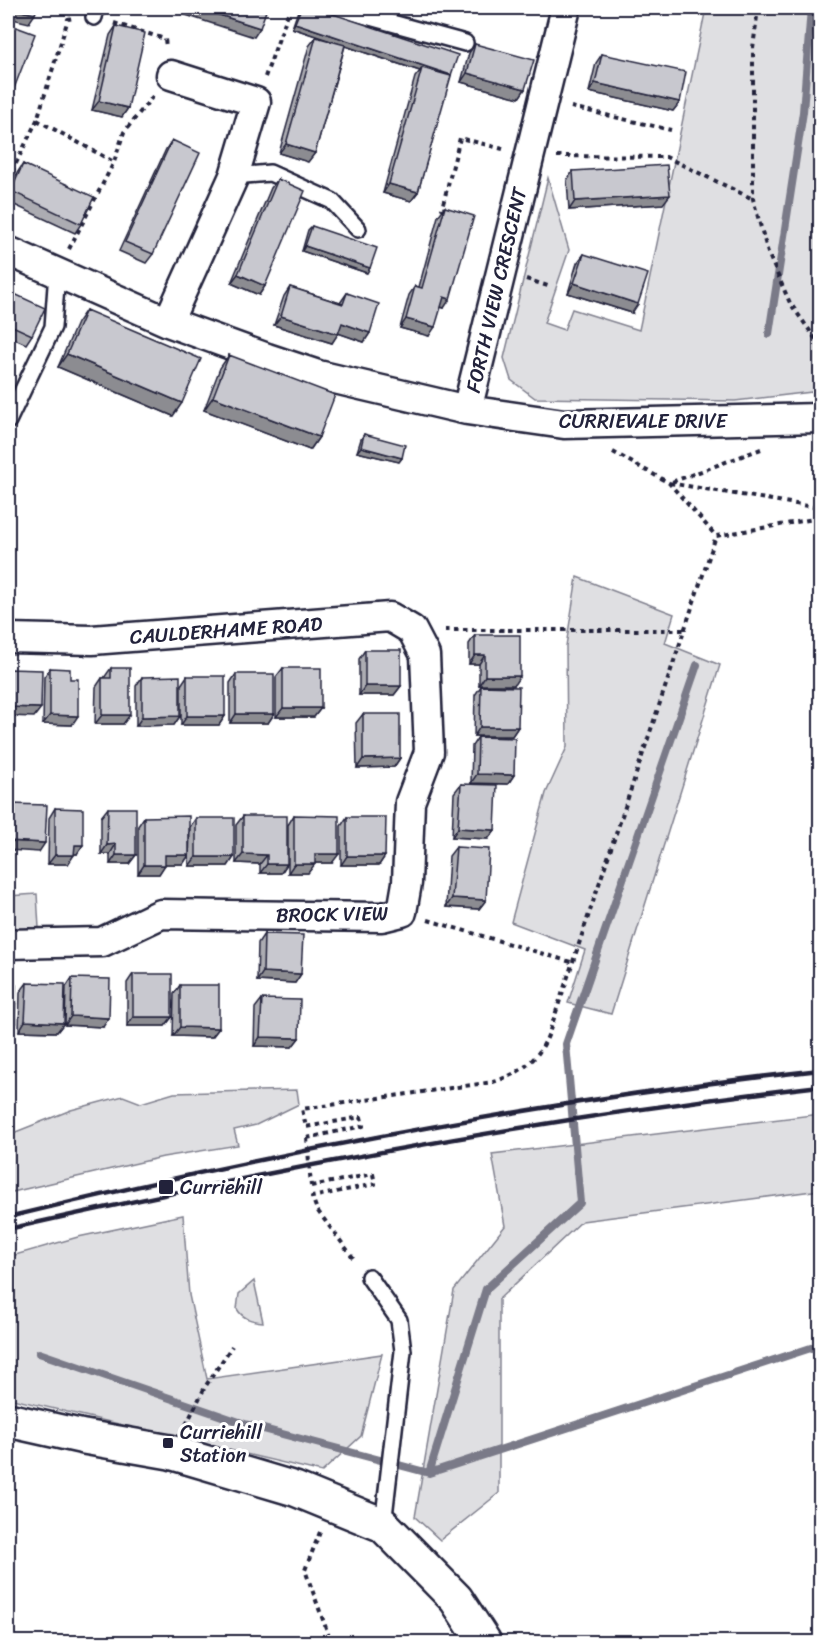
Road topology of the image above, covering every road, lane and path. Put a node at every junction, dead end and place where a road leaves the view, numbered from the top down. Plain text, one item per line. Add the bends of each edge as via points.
1 (290, 8) edge
2 (337, 8) edge
3 (566, 8) edge
4 (758, 8) edge
5 (95, 12) edge
6 (465, 43) dead end
7 (171, 75) junction
8 (541, 100) junction
9 (256, 102) junction
10 (38, 120) junction
11 (670, 130) dead end
12 (528, 156) junction
13 (114, 162) junction
14 (234, 176) junction
15 (8, 180) edge
16 (753, 199) junction
17 (453, 212) edge
18 (358, 229) dead end
19 (8, 250) edge
20 (57, 272) junction
21 (168, 322) junction
22 (820, 345) edge
23 (467, 410) junction
24 (820, 418) edge
25 (8, 421) edge
26 (766, 447) dead end
27 (612, 451) dead end
28 (669, 483) junction
29 (820, 508) edge
30 (820, 518) edge
31 (716, 536) junction
32 (684, 630) junction
33 (8, 638) edge
34 (419, 643) junction
35 (402, 912) junction
36 (8, 944) edge
37 (571, 962) junction
38 (369, 1277) joint
39 (232, 1346) dead end
40 (8, 1420) edge
41 (183, 1431) dead end
42 (331, 1504) junction
43 (383, 1526) junction
44 (330, 1642) edge
45 (484, 1642) edge

1 - 9 path
2 - 6 lane
3 - 8 street, FORTH VIEW CRESCENT
4 - 16 path via 753,48
5 - 7 path via 165,39
5 - 10 path via 68,19
7 - 9 street
7 - 13 path via 124,132
8 - 11 path
8 - 12 street, FORTH VIEW CRESCENT
9 - 14 street
10 - 13 path
10 - 15 path
12 - 16 path via 666,157
12 - 17 path via 460,138 442,208
12 - 23 street, FORTH VIEW CRESCENT
13 - 20 path
14 - 18 lane via 270,173 332,201
14 - 21 street
16 - 22 path via 768,253 790,303
19 - 20 street, FORTH VIEW CRESCENT
20 - 21 street, FORTH VIEW CRESCENT
20 - 25 lane via 53,327
21 - 23 street, FORTH VIEW CRESCENT via 318,375
23 - 24 street, CURRIEVALE DRIVE via 564,424
26 - 28 path
27 - 28 path
28 - 29 path
28 - 31 path
30 - 31 path
31 - 32 path
32 - 34 path
32 - 37 path
33 - 34 street, CAULDERHAME ROAD via 92,640 390,617
34 - 35 street, BROCK VIEW via 429,752 410,802
35 - 36 street, BROCK VIEW via 382,916 161,914 102,942
35 - 37 path
37 - 38 path, bridge via 543,1047 517,1074 493,1082 302,1109 306,1127 361,1117 363,1126 307,1138 310,1186 373,1174 375,1184 312,1197 316,1210
38 - 43 lane via 399,1320 403,1351
39 - 41 path
40 - 42 street via 170,1452 295,1489
42 - 43 street
42 - 44 path via 305,1570
43 - 45 street via 456,1599

